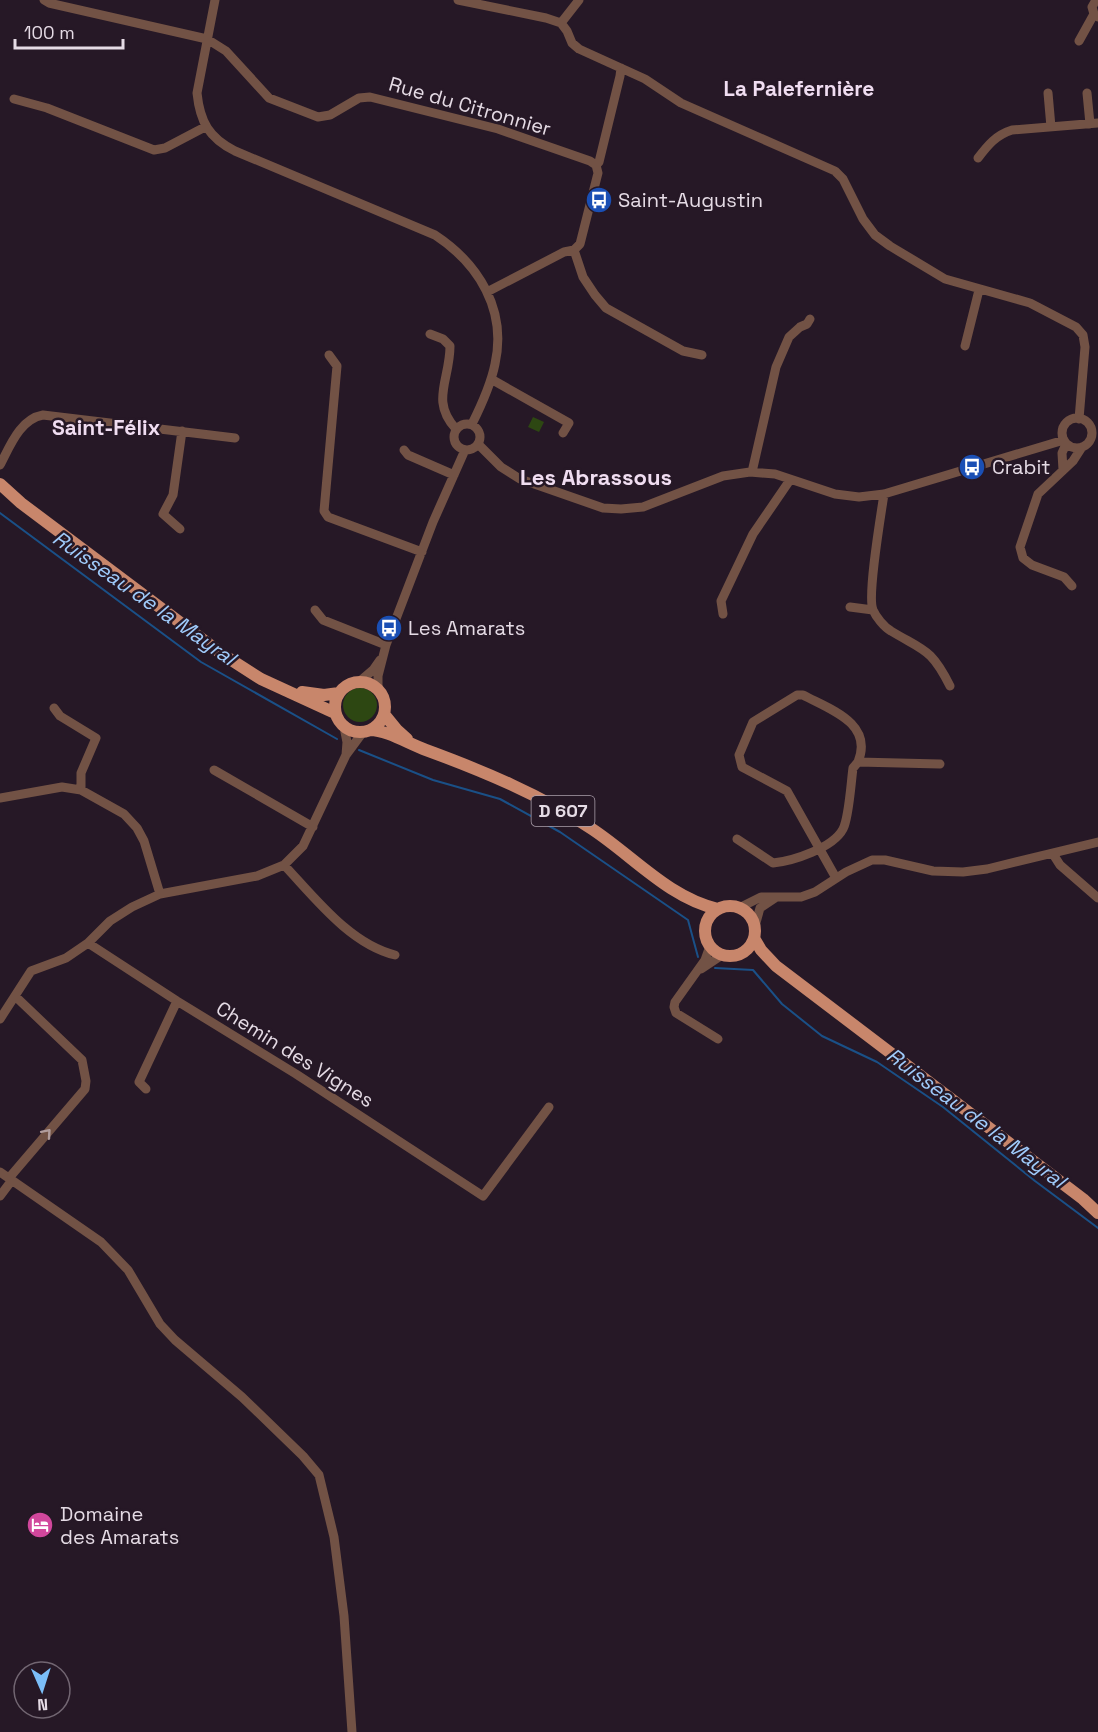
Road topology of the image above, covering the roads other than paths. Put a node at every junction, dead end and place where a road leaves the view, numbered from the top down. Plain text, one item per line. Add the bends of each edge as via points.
1 (44, 0) edge
2 (215, 0) edge
3 (458, 0) edge
4 (579, 0) edge
5 (1096, 0) edge
6 (509, 5) edge
7 (1096, 16) edge
8 (561, 23) junction
9 (207, 39) junction
10 (1079, 41) dead end
11 (621, 68) junction
12 (1048, 93) dead end
13 (1087, 93) dead end
14 (14, 99) dead end
15 (1094, 124) edge
16 (205, 127) junction
17 (1051, 127) junction
18 (978, 159) dead end
19 (596, 165) junction
20 (574, 250) junction
21 (979, 290) junction
22 (487, 292) junction
23 (810, 319) dead end
24 (430, 334) dead end
25 (965, 346) dead end
26 (329, 355) dead end
27 (702, 356) dead end
28 (490, 379) junction
29 (1079, 419) junction
30 (472, 424) junction
31 (1094, 424) edge
32 (456, 429) junction
33 (182, 431) junction
34 (563, 433) dead end
35 (235, 438) dead end
36 (1065, 442) junction
37 (478, 444) junction
38 (1085, 445) junction
39 (1098, 446) edge
40 (404, 450) dead end
41 (465, 450) junction
42 (0, 465) edge
43 (1063, 470) junction
44 (752, 472) junction
45 (454, 475) junction
46 (0, 477) edge
47 (790, 480) junction
48 (0, 484) edge
49 (884, 494) junction
50 (180, 529) dead end
51 (60, 532) junction
52 (422, 552) junction
53 (1071, 586) dead end
54 (850, 607) dead end
55 (315, 610) dead end
56 (873, 610) junction
57 (723, 614) dead end
58 (386, 645) junction
59 (381, 658) junction
60 (359, 682) junction
61 (950, 686) dead end
62 (287, 690) junction
63 (378, 691) junction
64 (339, 693) junction
65 (54, 708) dead end
66 (335, 713) junction
67 (384, 714) junction
68 (344, 727) junction
69 (367, 731) junction
70 (426, 751) junction
71 (346, 754) junction
72 (858, 762) junction
73 (940, 764) dead end
74 (214, 770) dead end
75 (81, 790) junction
76 (0, 798) edge
77 (313, 827) junction
78 (737, 839) dead end
79 (1098, 842) edge
80 (819, 849) junction
81 (1053, 854) junction
82 (284, 865) junction
83 (836, 878) junction
84 (160, 894) junction
85 (685, 898) junction
86 (775, 898) junction
87 (1098, 898) edge
88 (739, 908) junction
89 (718, 909) junction
90 (705, 929) junction
91 (754, 932) junction
92 (88, 943) junction
93 (710, 946) junction
94 (395, 955) dead end
95 (722, 955) junction
96 (738, 955) junction
97 (776, 966) junction
98 (698, 970) junction
99 (15, 996) junction
100 (177, 1001) junction
101 (0, 1018) edge
102 (718, 1039) dead end
103 (146, 1089) dead end
104 (549, 1107) dead end
105 (7, 1177) edge
106 (0, 1196) edge
107 (1098, 1213) edge
108 (352, 1732) edge

1 - 9 street, Rue du Citronnier
2 - 9 street
3 - 6 street
4 - 8 street
5 - 7 street via 1092,7
6 - 8 street
7 - 10 street
8 - 11 street via 579,49
9 - 16 street via 197,93
9 - 19 street, Rue du Citronnier via 226,51 269,98 318,117 330,115 359,98 370,98 498,129
11 - 19 street
11 - 21 street via 681,103 835,171 875,235 945,279
12 - 17 street
13 - 15 street
14 - 16 street via 153,150 165,148
15 - 17 street
16 - 22 street via 235,151 435,235 454,247 473,267
17 - 18 street via 1003,133 989,143
19 - 20 street via 598,173 580,244
20 - 22 street
20 - 27 street via 583,277 606,308 683,351
21 - 25 street
21 - 29 street via 1030,303 1077,327 1085,347
22 - 28 street via 498,345
23 - 44 street via 795,330 783,348
24 - 32 street via 450,346 443,410
26 - 52 street via 337,366 324,511 328,517
28 - 30 street
28 - 34 street via 568,423
29 - 31 street
29 - 36 street via 1065,424
30 - 32 street via 465,423
30 - 37 street via 480,433
31 - 38 street
32 - 41 street via 455,442
33 - 35 street
33 - 42 street via 34,416 25,422
33 - 50 street via 173,495 163,514
36 - 38 street via 1071,447
36 - 43 street
36 - 49 street
37 - 41 street
37 - 44 street via 501,467 520,478 603,508 643,507 723,477
38 - 39 street
38 - 43 street
40 - 45 street
41 - 45 street
43 - 53 street via 1038,494 1020,547 1023,558 1032,565 1064,577
44 - 47 street
45 - 52 street
46 - 51 main road
47 - 49 street via 835,494
47 - 57 street via 753,534 721,601
48 - 51 main road
49 - 56 street
51 - 62 main road via 222,654
52 - 58 street
54 - 56 street
55 - 58 street via 323,620
56 - 61 street via 888,629 925,649 938,662
58 - 59 street
59 - 60 street
59 - 63 street
60 - 63 main road
60 - 64 main road
62 - 64 main road
62 - 66 main road
63 - 67 main road
64 - 66 main road
65 - 75 street via 60,716 96,738 81,773
66 - 68 main road
67 - 69 main road
67 - 70 main road, D 607 via 397,730
68 - 69 main road
68 - 71 street
69 - 70 main road, D 607 via 384,731
69 - 71 street
70 - 85 main road, D 607 via 545,801 592,829
71 - 77 street
72 - 73 street
72 - 80 street via 853,768 845,827
72 - 80 street via 862,754 855,727 803,695 792,696 748,729 739,755 742,766 788,791
74 - 77 street
75 - 76 street via 49,788
75 - 84 street via 124,814 137,828
77 - 82 street via 303,846
78 - 80 street via 773,863
79 - 81 street
80 - 83 street
81 - 83 street via 963,872 872,861
81 - 87 street
82 - 84 street via 257,876
82 - 94 street via 335,921 380,952
83 - 86 street via 801,897
84 - 92 street via 110,921
85 - 89 main road, D 607
85 - 90 main road, D 607
86 - 88 street via 761,897
86 - 91 street via 760,909
88 - 89 main road
88 - 91 main road via 749,915
89 - 90 main road
90 - 93 main road
91 - 96 main road via 745,951
91 - 97 main road via 761,950
92 - 99 street via 66,958 31,971
92 - 100 street, Chemin des Vignes
93 - 95 main road
93 - 98 street
95 - 96 main road
95 - 98 street
96 - 97 main road
97 - 107 main road
98 - 102 street via 675,1002 676,1014
99 - 101 street
105 -> 99 street via 85,1089 86,1081 82,1059
100 - 103 street via 139,1082
100 - 104 street, Chemin des Vignes via 483,1196
105 - 106 street
105 - 108 street via 117,1257 160,1324 242,1397 319,1475 334,1537

